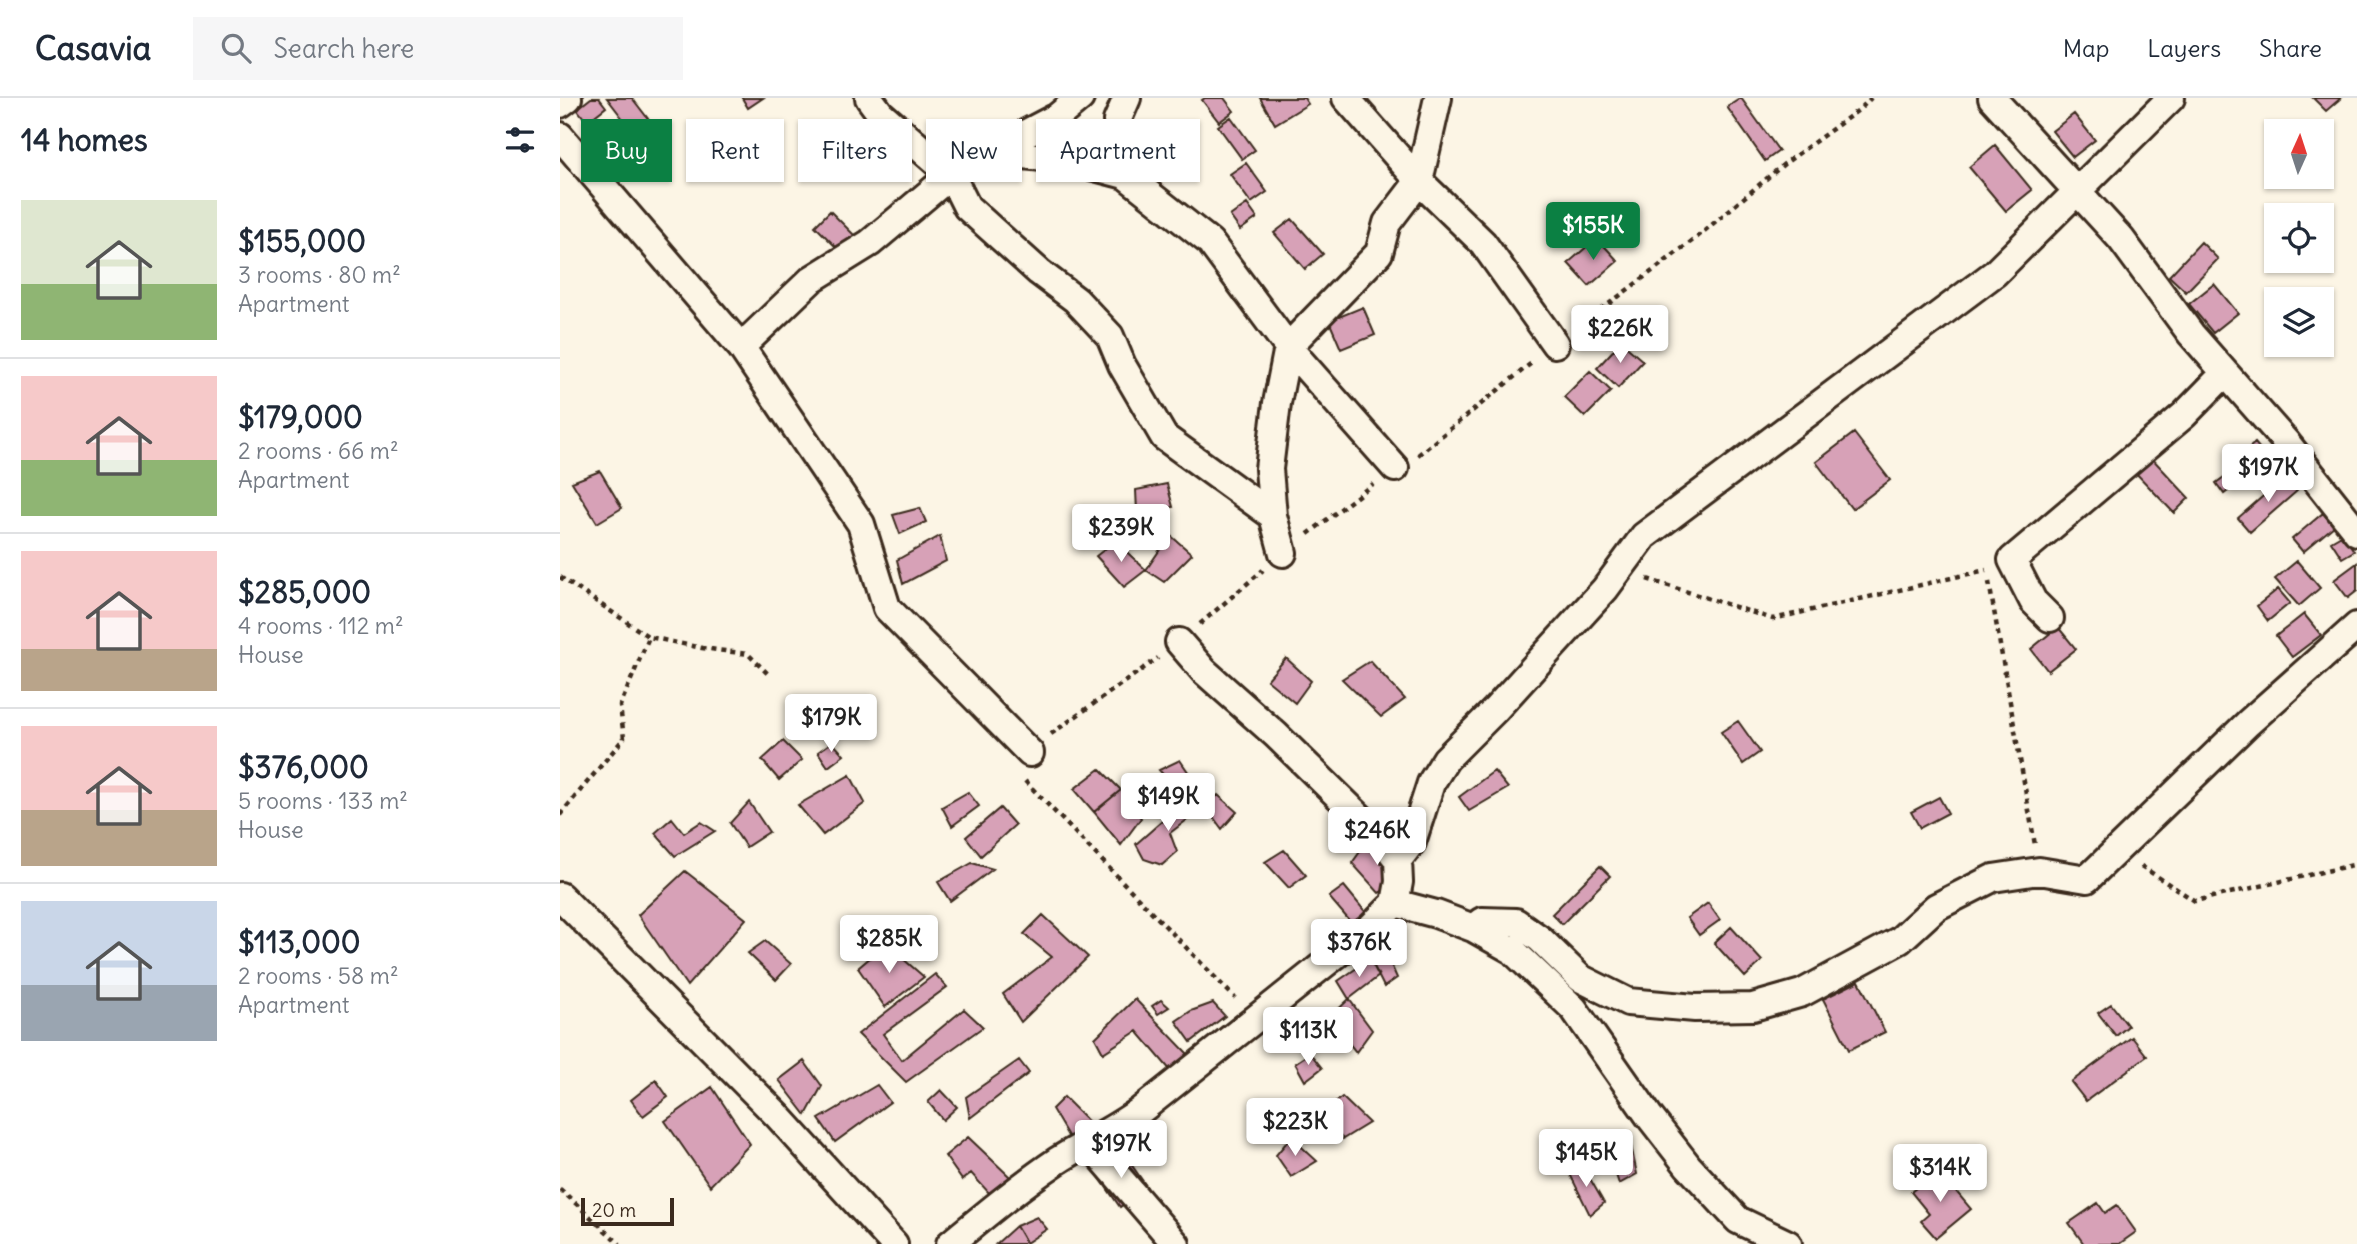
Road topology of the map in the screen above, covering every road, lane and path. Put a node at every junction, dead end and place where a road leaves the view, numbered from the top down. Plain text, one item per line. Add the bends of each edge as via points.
1 (568, 98) edge
2 (869, 98) edge
3 (1080, 98) edge
4 (1127, 98) edge
5 (1346, 98) edge
6 (1438, 98) edge
7 (1871, 98) edge
8 (1992, 98) edge
9 (2171, 98) edge
10 (560, 104) edge
11 (1118, 119) edge
12 (560, 135) edge
13 (1022, 135) edge
14 (926, 153) edge
15 (1419, 181) junction
16 (943, 182) edge
17 (954, 182) edge
18 (1135, 182) edge
19 (2077, 190) junction
20 (1555, 344) junction
21 (741, 346) junction
22 (1288, 347) junction
23 (2225, 373) junction
24 (1395, 468) junction
25 (1273, 516) junction
26 (2357, 532) edge
27 (1283, 553) junction
28 (1620, 571) junction
29 (560, 577) edge
30 (2050, 618) dead end
31 (2357, 626) edge
32 (649, 637) junction
33 (1179, 642) junction
34 (769, 675) dead end
35 (1030, 753) junction
36 (560, 815) edge
37 (2117, 850) junction
38 (1398, 860) junction
39 (2357, 864) edge
40 (2039, 871) junction
41 (560, 895) edge
42 (1395, 903) junction
43 (1473, 928) junction
44 (1255, 1019) junction
45 (1089, 1143) junction
46 (560, 1189) edge
47 (620, 1244) edge
48 (894, 1244) edge
49 (950, 1244) edge
50 (1176, 1244) edge
51 (1788, 1244) edge

1 - 10 street
2 - 14 street
3 - 13 street via 1057,117
4 - 11 street
5 - 15 street
6 - 15 street
7 - 20 path
8 - 19 street
9 - 19 street
12 - 21 street
15 - 20 street via 1483,243
15 - 22 street via 1387,223 1379,253
16 - 21 street via 870,243 813,279
17 - 25 street via 967,207 1076,300 1110,336 1164,437
18 - 22 street via 1217,237
19 - 23 street
19 - 28 street via 1995,273 1644,536
20 - 24 path via 1422,453
21 - 35 street via 861,524 887,608
22 - 24 street
22 - 25 street via 1269,469
23 - 26 street
23 - 30 street via 2184,415 2012,560 2033,601
24 - 27 path
25 - 27 street
27 - 33 path
28 - 38 street via 1446,759 1431,783 1412,842
28 - 40 path via 1773,618 1986,569
29 - 32 path
31 - 37 street
32 - 34 path via 748,654
32 - 36 path via 620,706 624,738
33 - 35 path via 1055,730
33 - 38 street via 1378,835
35 - 44 path via 1023,767 1025,781
37 - 39 path via 2195,901
37 - 40 street via 2087,879
38 - 42 street
40 - 43 street via 1993,878 1936,907 1900,940 1801,993 1753,1007 1628,1002 1580,978 1516,922 1482,920
41 - 48 street via 777,1115
42 - 43 street
42 - 44 street
43 - 51 street via 1512,950 1574,1009 1649,1116 1738,1220
44 - 45 street via 1140,1110
45 - 49 street via 1003,1200
45 - 50 street
46 - 47 path

